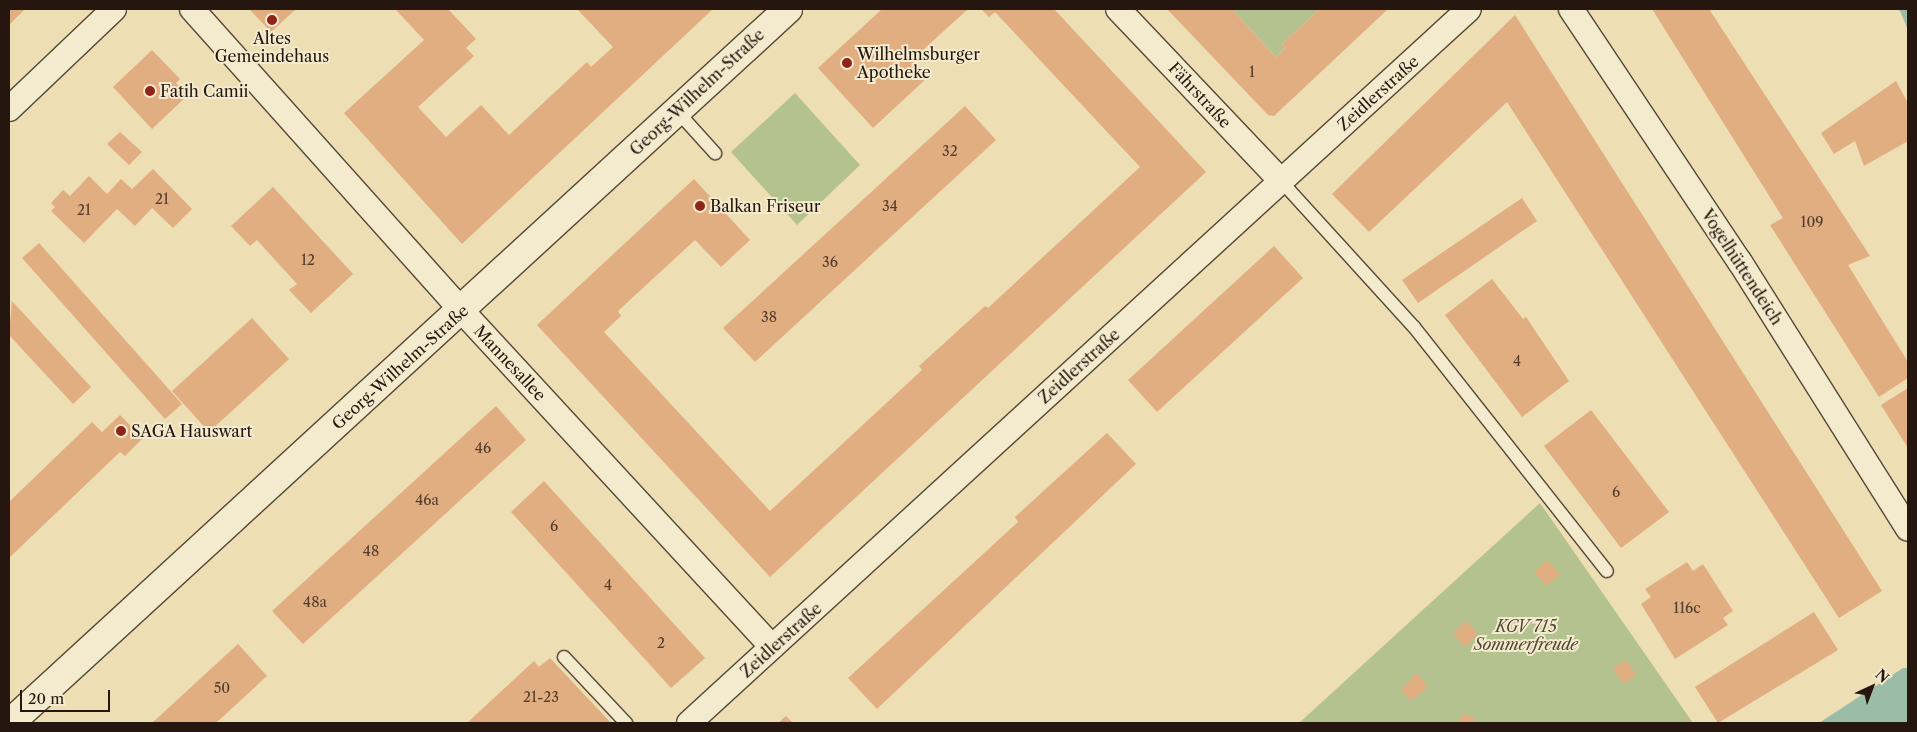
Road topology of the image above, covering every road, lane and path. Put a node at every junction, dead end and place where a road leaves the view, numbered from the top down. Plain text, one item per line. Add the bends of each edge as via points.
1 (114, 9) edge
2 (192, 9) edge
3 (788, 9) edge
4 (1118, 9) edge
5 (1470, 9) edge
6 (1571, 9) edge
7 (9, 109) edge
8 (677, 111) junction
9 (714, 153) dead end
10 (1281, 182) junction
11 (462, 311) junction
12 (1908, 529) edge
13 (1607, 571) dead end
14 (772, 647) junction
15 (564, 657) dead end
16 (10, 723) edge
17 (626, 723) edge
18 (689, 723) edge

1 - 7 street
2 - 11 street, Mannesallee
3 - 8 street, Georg-Wilhelm-Straße
4 - 10 street, Fährstraße
5 - 10 street, Zeidlerstraße
6 - 12 street, Vogelhüttendeich via 1740,262
8 - 9 lane
8 - 11 street, Georg-Wilhelm-Straße
10 - 13 lane via 1414,327
10 - 14 street, Zeidlerstraße
11 - 14 street, Mannesallee
11 - 16 street, Georg-Wilhelm-Straße
14 - 18 street, Zeidlerstraße
15 - 17 lane

